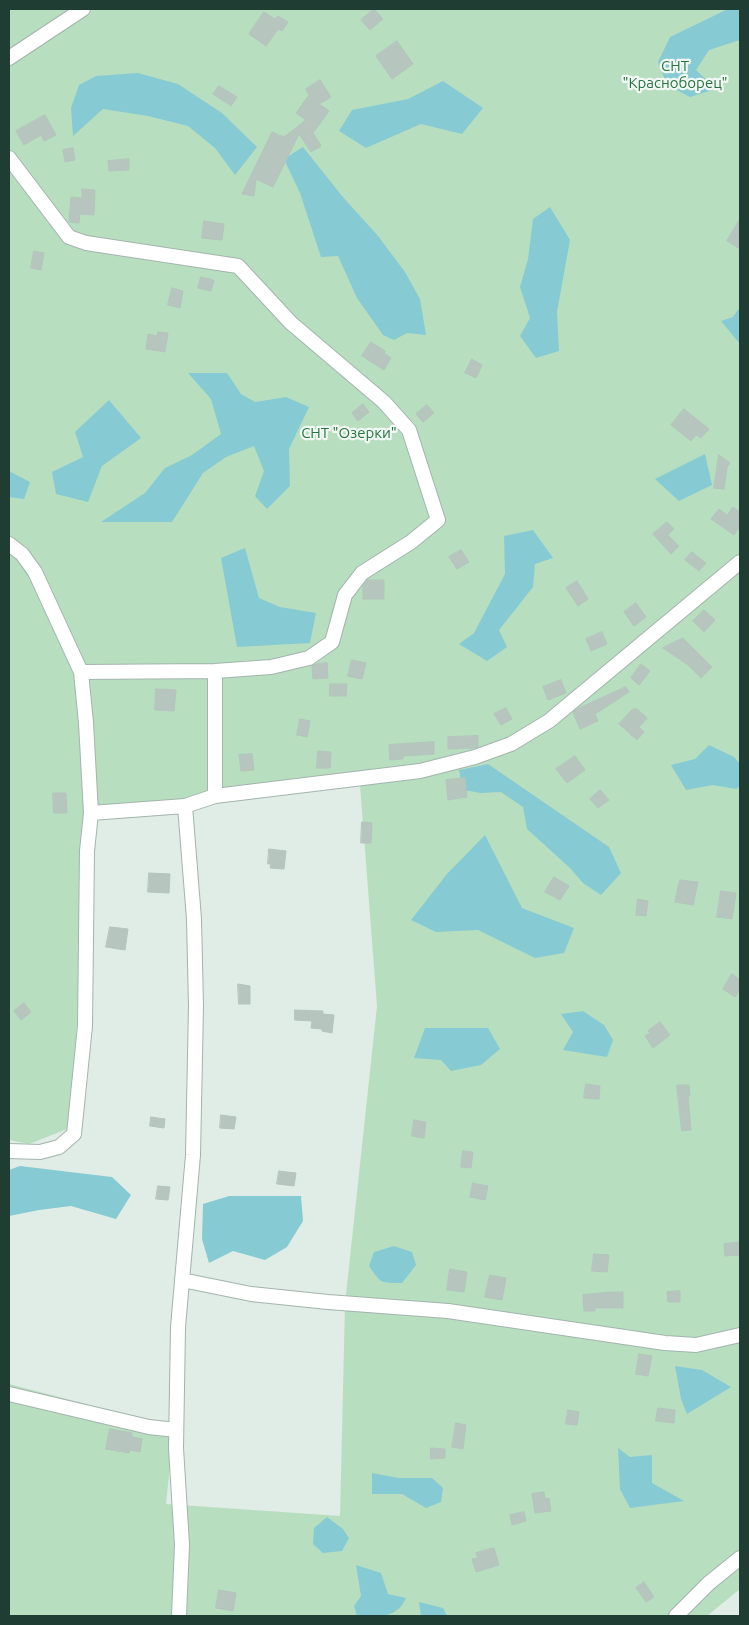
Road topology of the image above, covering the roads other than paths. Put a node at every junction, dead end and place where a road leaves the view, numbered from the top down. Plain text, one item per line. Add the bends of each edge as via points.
1 (83, 9) edge
2 (9, 58) edge
3 (9, 158) edge
4 (9, 544) edge
5 (740, 562) edge
6 (215, 671) junction
7 (81, 672) junction
8 (215, 796) junction
9 (185, 806) junction
10 (91, 813) junction
11 (9, 1151) edge
12 (182, 1280) junction
13 (740, 1335) edge
14 (9, 1394) edge
15 (176, 1430) junction
16 (740, 1558) edge
17 (178, 1616) edge
18 (676, 1616) edge

1 - 2 street
3 - 6 street via 70,237 238,266 290,323 384,402 409,430 438,520 411,542 362,573 345,595 332,642 309,658 271,667
4 - 7 street via 22,554 35,572
5 - 8 street via 549,721 511,744 420,771
6 - 7 street
6 - 8 street
7 - 10 street
8 - 9 street
9 - 10 street
9 - 12 street via 194,919 196,1006 193,1155
10 - 11 street via 87,851 85,1026 74,1134 52,1149
12 - 13 street via 252,1294 448,1311 665,1344 696,1345
12 - 15 street
14 - 15 street via 150,1427
15 - 17 street via 182,1545
16 - 18 street

